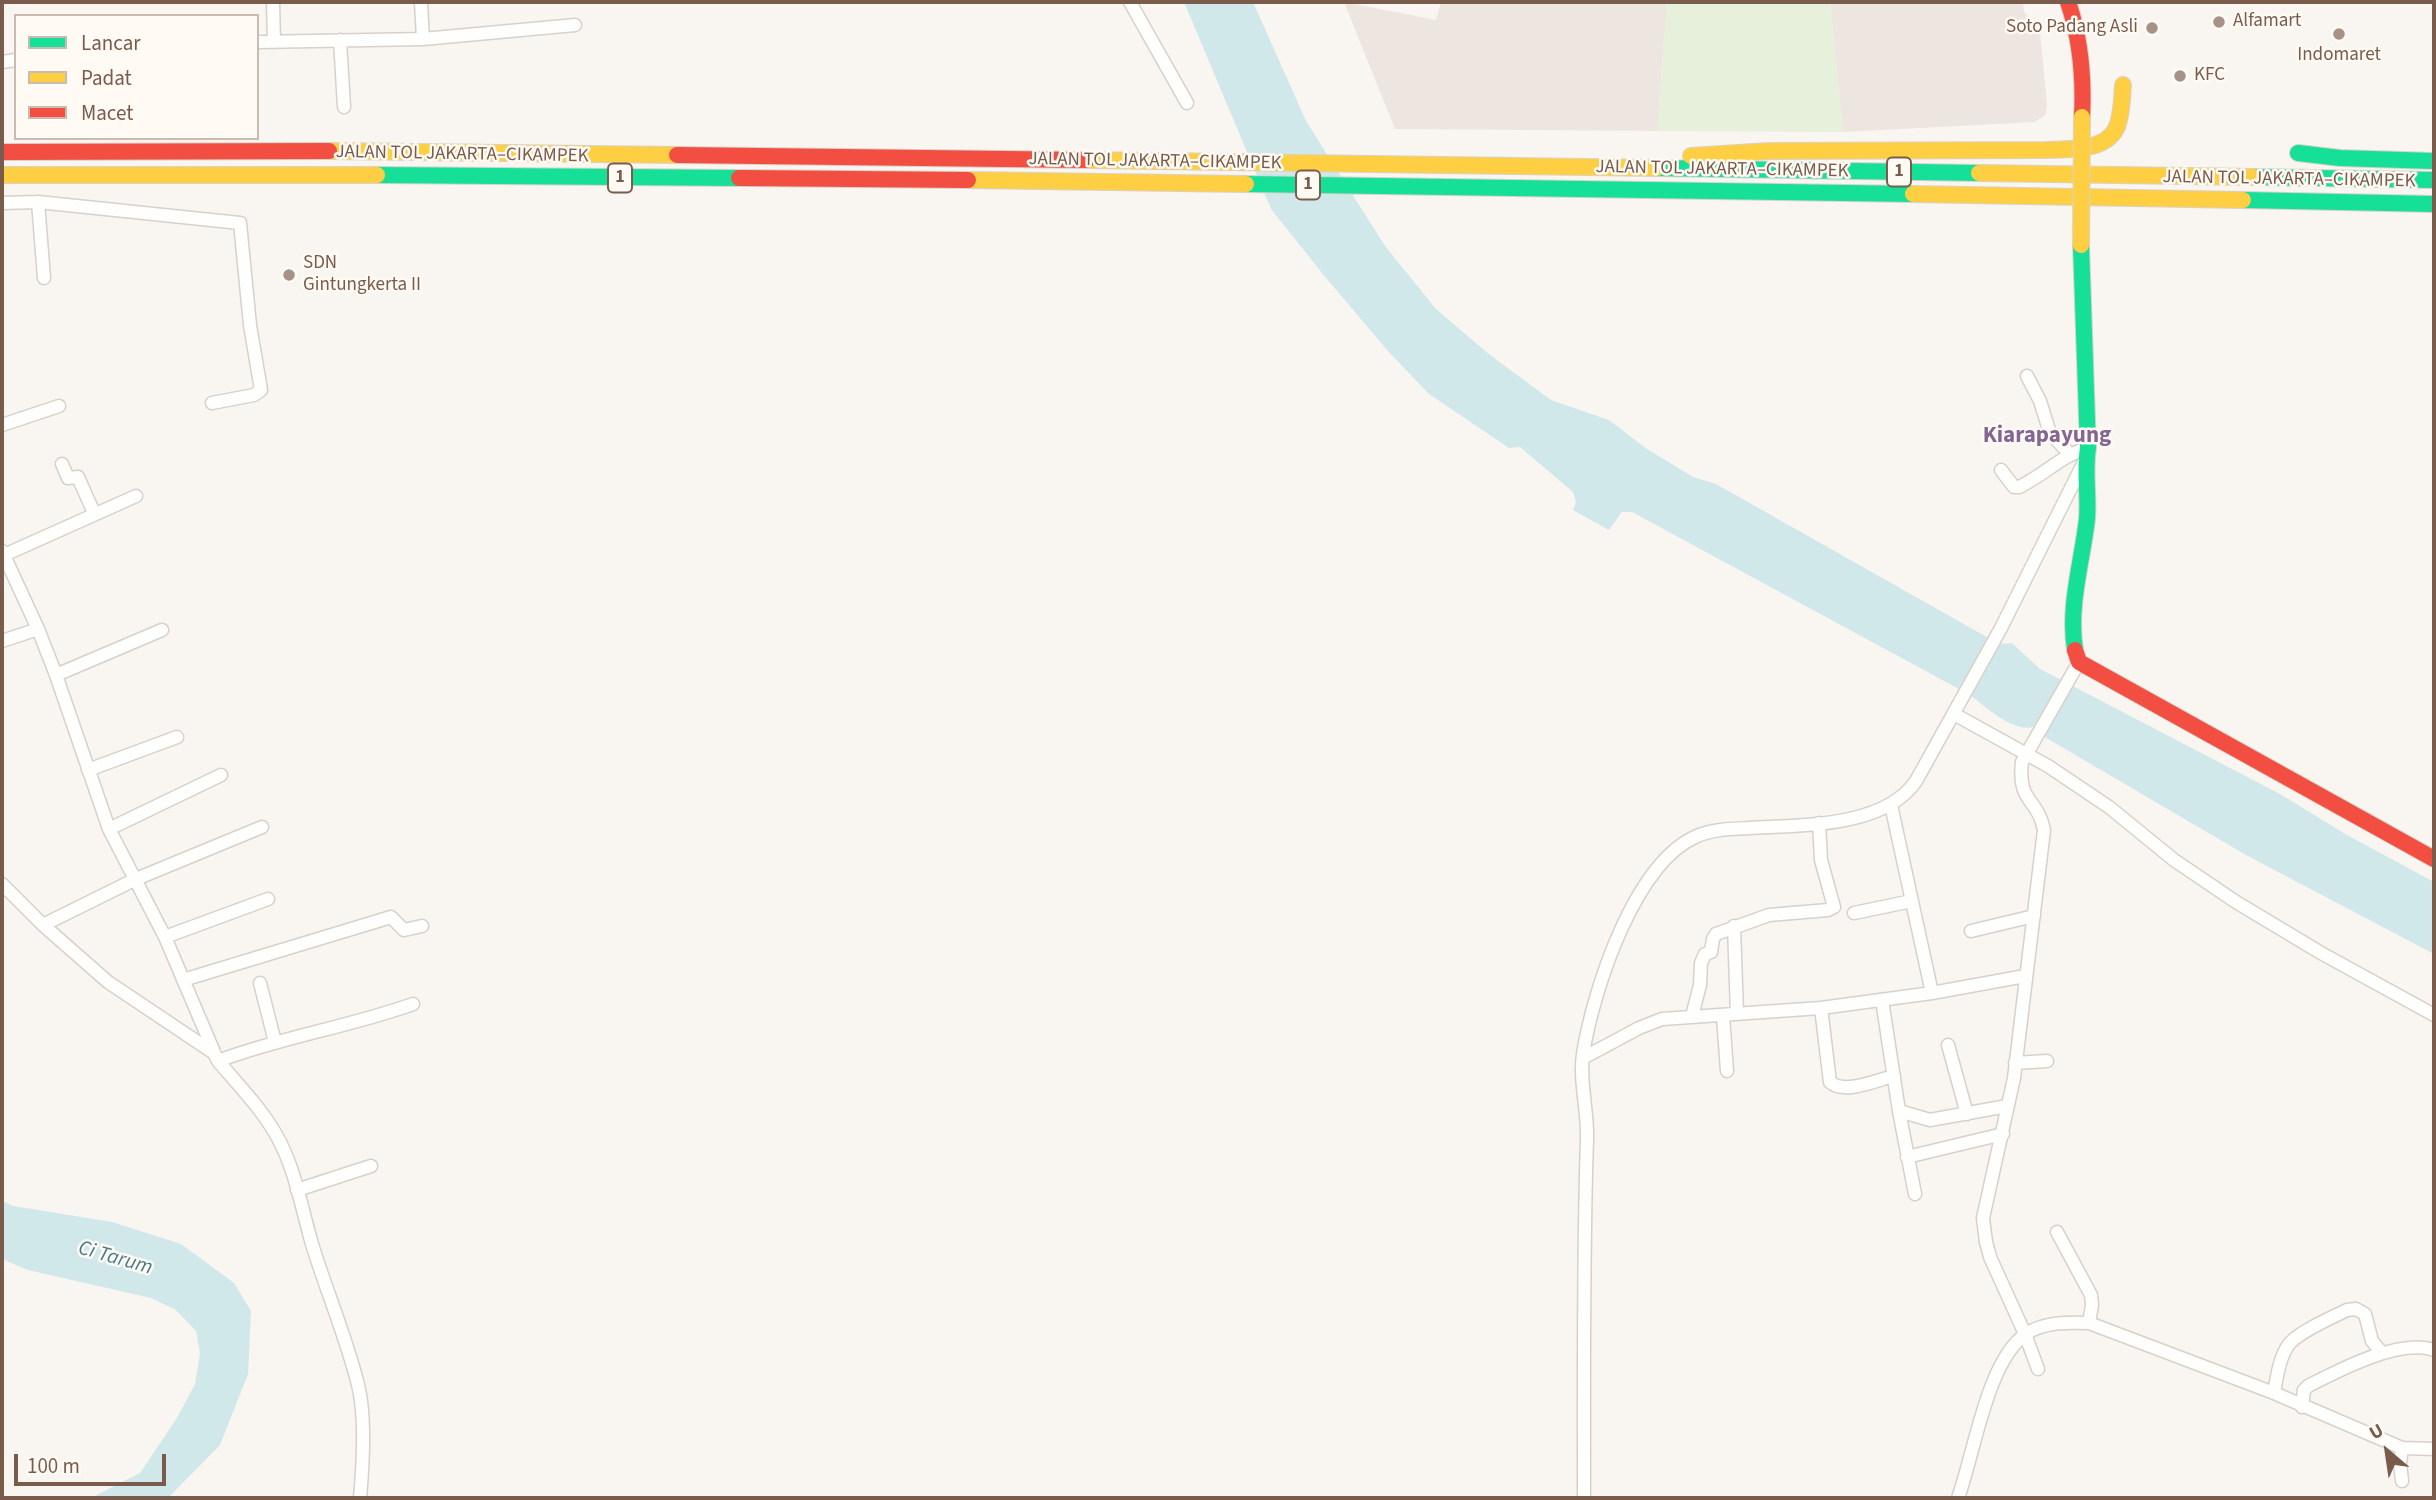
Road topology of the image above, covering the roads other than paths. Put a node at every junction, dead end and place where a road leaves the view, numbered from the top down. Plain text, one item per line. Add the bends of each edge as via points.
1 (273, 2) edge
2 (421, 2) edge
3 (1130, 2) edge
4 (2068, 2) edge
5 (575, 25) dead end
6 (340, 40) junction
7 (422, 40) junction
8 (259, 42) edge
9 (274, 42) junction
10 (2123, 85) dead end
11 (1186, 103) dead end
12 (344, 107) dead end
13 (2, 152) edge
14 (2298, 153) dead end
15 (2434, 161) edge
16 (1538, 165) junction
17 (2, 175) edge
18 (2434, 180) edge
19 (38, 202) junction
20 (2, 204) edge
21 (2434, 204) edge
22 (44, 278) dead end
23 (2027, 376) dead end
24 (212, 403) dead end
25 (58, 406) dead end
26 (2, 425) edge
27 (2069, 453) junction
28 (2087, 453) junction
29 (62, 464) dead end
30 (2001, 470) dead end
31 (136, 496) dead end
32 (93, 513) junction
33 (2, 554) edge
34 (38, 629) junction
35 (162, 630) dead end
36 (2, 640) edge
37 (2079, 662) junction
38 (56, 675) junction
39 (1954, 714) junction
40 (177, 737) dead end
41 (2025, 754) junction
42 (88, 770) junction
43 (221, 775) dead end
44 (1891, 806) junction
45 (1819, 823) junction
46 (262, 827) dead end
47 (108, 829) junction
48 (2434, 859) edge
49 (136, 879) junction
50 (2, 884) edge
51 (268, 900) dead end
52 (1912, 901) junction
53 (1854, 913) dead end
54 (2034, 916) junction
55 (43, 925) junction
56 (422, 926) dead end
57 (1734, 926) junction
58 (1971, 931) dead end
59 (165, 936) junction
60 (2025, 976) junction
61 (183, 980) junction
62 (260, 983) dead end
63 (1932, 993) junction
64 (1882, 1000) junction
65 (413, 1004) dead end
66 (1821, 1007) junction
67 (1737, 1014) junction
68 (2434, 1015) edge
69 (1692, 1016) junction
70 (1723, 1016) junction
71 (275, 1042) junction
72 (1948, 1045) dead end
73 (216, 1057) junction
74 (1583, 1058) junction
75 (2048, 1061) dead end
76 (2015, 1063) junction
77 (1727, 1071) dead end
78 (1894, 1076) junction
79 (2007, 1106) junction
80 (1899, 1111) junction
81 (1967, 1114) junction
82 (2003, 1134) junction
83 (1907, 1157) junction
84 (371, 1166) dead end
85 (297, 1190) junction
86 (1915, 1194) dead end
87 (2057, 1232) dead end
88 (2089, 1323) junction
89 (2025, 1334) junction
90 (2434, 1350) edge
91 (2382, 1353) junction
92 (2038, 1369) dead end
93 (2274, 1393) junction
94 (2302, 1407) junction
95 (2402, 1448) junction
96 (2434, 1449) edge
97 (2402, 1480) dead end
98 (360, 1498) edge
99 (1584, 1498) edge
100 (1958, 1498) edge

1 - 9 street
2 - 7 street
3 - 11 street
4 - 28 main road, bridge via 2083,69 2081,245
5 - 7 street
6 - 7 street
6 - 9 street
6 - 12 street
8 - 9 street
10 - 16 main road via 2113,135 2086,147 1769,151
13 - 16 main road, JALAN TOL JAKARTA–CIKAMPEK / 1
14 - 15 main road
16 - 18 main road, JALAN TOL JAKARTA–CIKAMPEK / 1
17 - 21 main road, JALAN TOL JAKARTA–CIKAMPEK / 1 via 1238,184
19 - 20 street
19 - 22 street
19 - 24 street via 240,223 261,390
23 - 27 street via 2050,433
25 - 26 street
27 - 28 street
27 - 30 street via 2019,487
28 - 37 main road via 2087,516 2074,628
28 - 39 street
29 - 32 street via 68,478 78,477
31 - 32 street
32 - 33 street
33 - 34 street
34 - 36 street
34 - 38 street
35 - 38 street
37 - 41 street
37 - 48 main road
38 - 42 street
39 - 41 street
39 - 44 street via 1909,790
40 - 42 street
41 - 54 street via 2022,792 2040,814 2044,831
41 - 68 street via 2109,807 2174,860 2236,902
42 - 47 street
43 - 47 street
44 - 45 street
44 - 52 street
45 - 57 street via 1821,860 1833,907 1769,915
45 - 74 street via 1712,832 1696,836 1664,860 1626,920 1605,970
46 - 49 street
47 - 49 street
49 - 55 street
49 - 59 street
50 - 55 street
51 - 59 street
52 - 53 street
52 - 63 street
54 - 58 street
54 - 60 street
55 - 73 street via 108,982
56 - 61 street via 404,930 391,917
57 - 67 street
57 - 69 street via 1713,936 1713,950 1702,959
59 - 61 street
60 - 63 street
60 - 76 street
61 - 73 street
62 - 71 street via 262,1011
63 - 64 street
64 - 66 street
64 - 78 street
65 - 71 street
66 - 67 street
66 - 78 street via 1830,1082 1844,1088
67 - 70 street
69 - 70 street
69 - 74 street via 1662,1019
70 - 77 street
71 - 73 street
72 - 81 street
73 - 85 street via 280,1141
74 - 99 street via 1587,1129
75 - 76 street
76 - 79 street
78 - 80 street
79 - 81 street
79 - 82 street
80 - 81 street via 1930,1120
80 - 83 street
82 - 83 street
82 - 89 street via 1983,1219 1986,1242
83 - 86 street
84 - 85 street
85 - 98 street via 358,1382 363,1436
87 - 88 street via 2091,1295
88 - 89 street via 2056,1323
88 - 93 street
89 - 92 street
89 - 100 street via 1998,1370
90 - 91 street via 2422,1347
91 - 93 street via 2372,1341 2365,1314 2347,1310 2289,1344
91 - 94 street via 2308,1386
93 - 94 street
94 - 95 street
95 - 96 street
95 - 97 street

